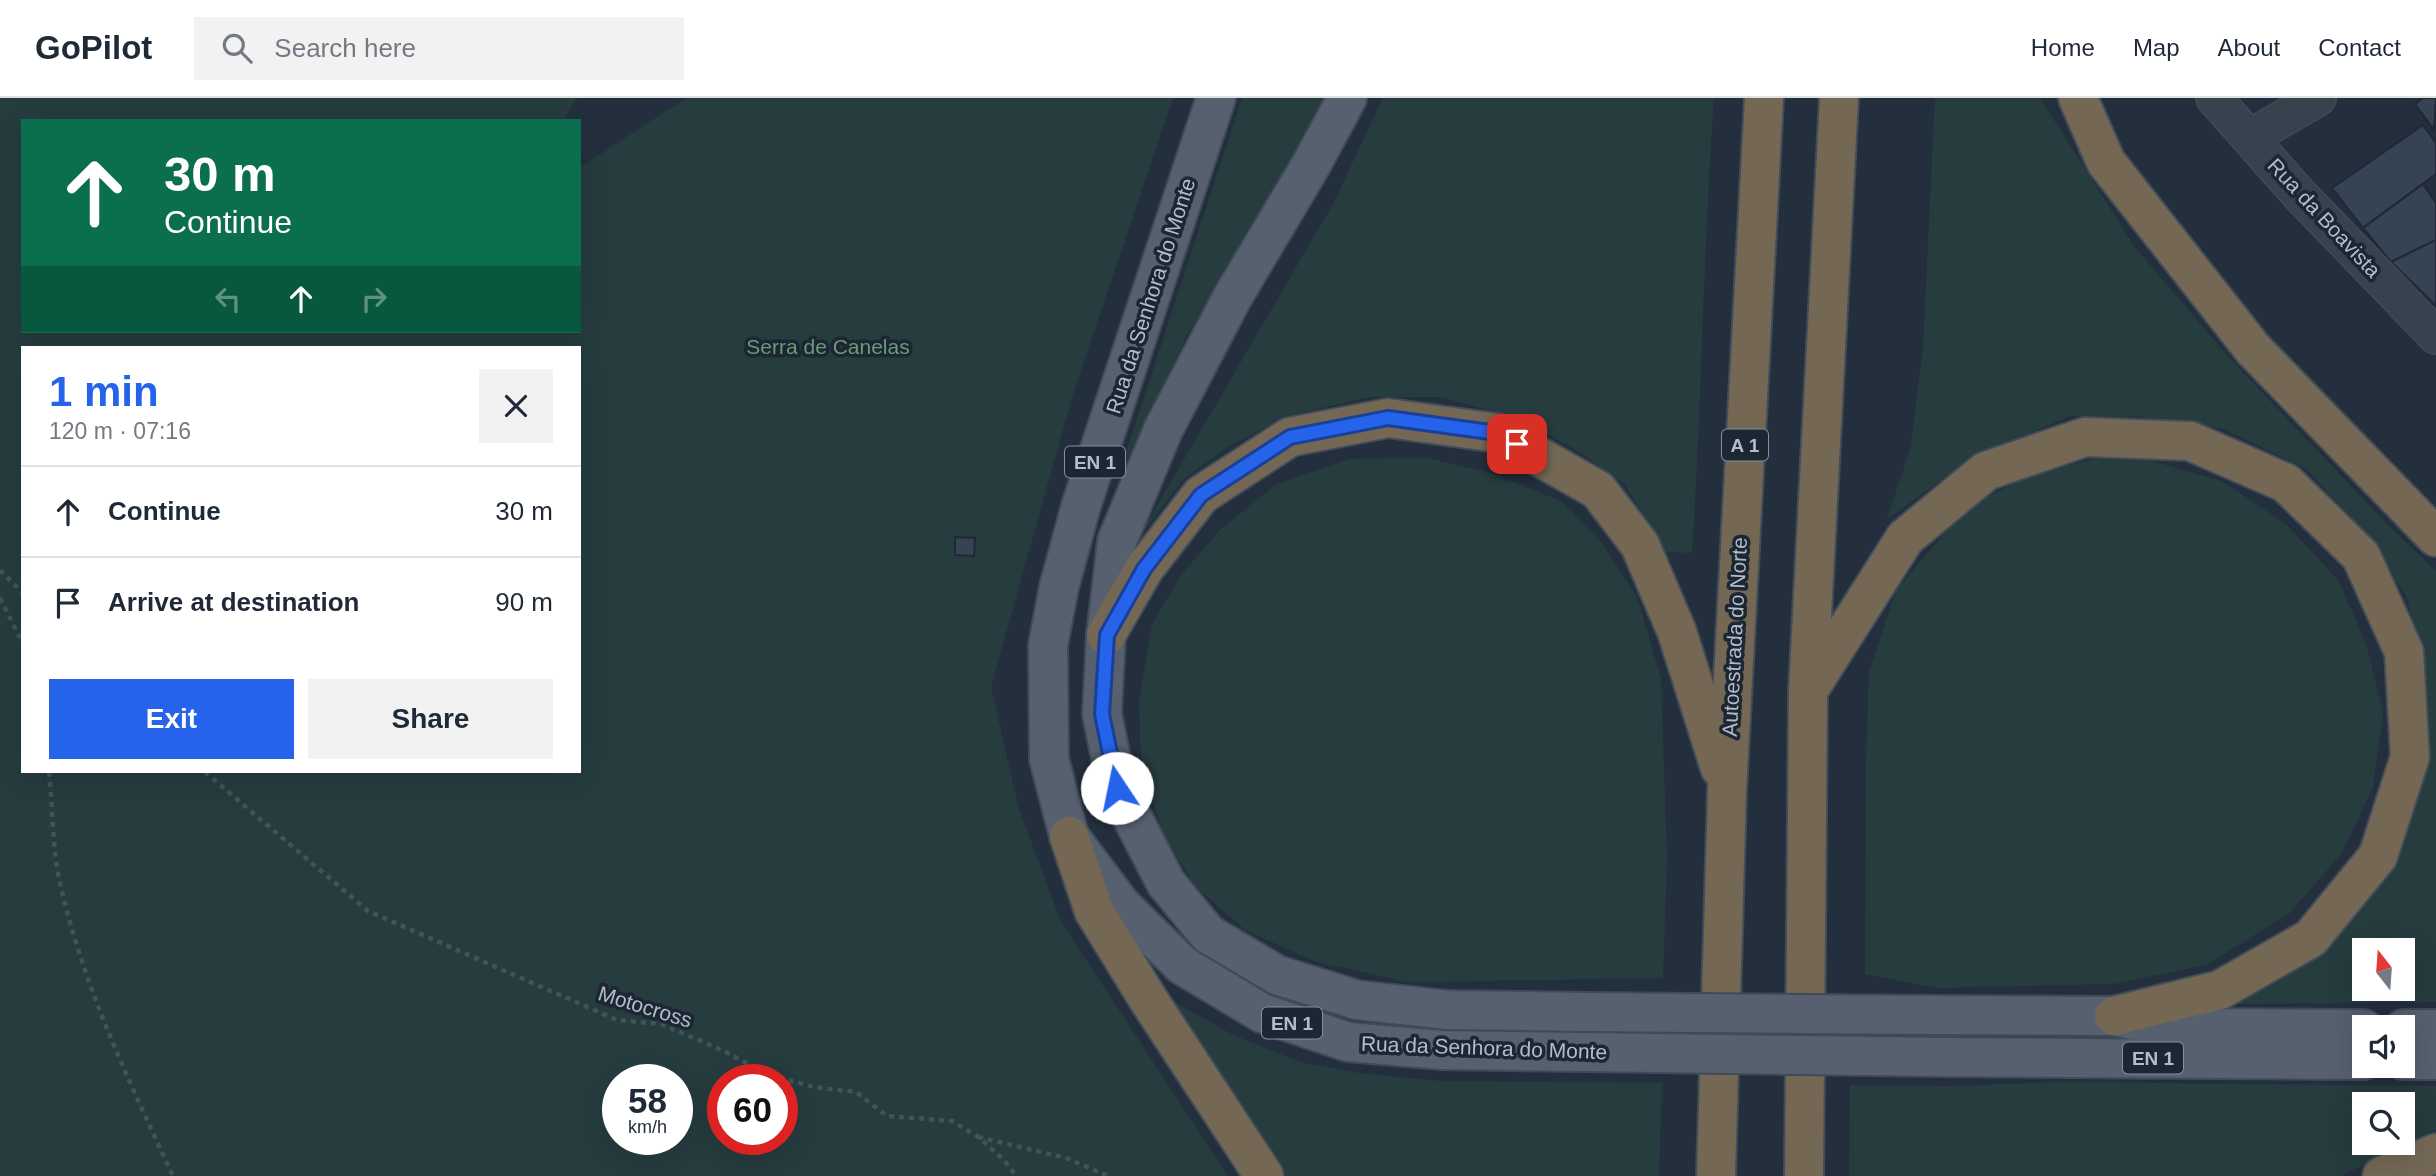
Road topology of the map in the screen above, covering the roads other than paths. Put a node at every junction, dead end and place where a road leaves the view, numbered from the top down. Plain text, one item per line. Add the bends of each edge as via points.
1 (1216, 98) edge
2 (1347, 98) edge
3 (1764, 98) edge
4 (1839, 98) edge
5 (2078, 98) edge
6 (2214, 98) edge
7 (2318, 98) edge
8 (2250, 137) junction
9 (2436, 336) edge
10 (2436, 537) edge
11 (1107, 635) junction
12 (1808, 691) junction
13 (1727, 791) junction
14 (1069, 836) junction
15 (2114, 1016) junction
16 (2352, 1029) edge
17 (2415, 1029) edge
18 (2436, 1029) edge
19 (2352, 1060) edge
20 (2415, 1060) edge
21 (2436, 1060) edge
22 (2436, 1153) edge
23 (1264, 1176) edge
24 (1716, 1176) edge
25 (1804, 1176) edge
26 (2382, 1176) edge

1 - 14 main road, Rua da Senhora do Monte / EN 1 via 1081,506 1059,587 1048,645 1049,759
2 - 11 main road, Rua da Senhora do Monte / EN 1 via 1163,430 1117,541
3 - 13 highway, Autoestrada do Norte / A 1
4 - 12 highway
5 - 10 highway via 2106,162 2253,349
6 - 8 street, Rua da Boavista
7 - 8 street
8 - 9 street, Rua da Boavista
11 - 13 highway via 1144,569 1201,495 1290,437 1388,418 1497,433 1598,490 1640,545 1677,632
11 - 15 main road, Rua da Senhora do Monte / EN 1, bridge via 1102,714 1117,788 1166,883 1208,934 1278,975 1357,1000 1448,1010
12 - 15 highway via 1905,538 1986,471 2085,437 2190,441 2286,482 2361,556 2404,652 2410,743 2410,757 2378,856 2311,938 2220,990
12 - 25 highway
13 - 24 highway, Autoestrada do Norte / A 1
14 - 19 main road, Rua da Senhora do Monte / EN 1, bridge via 1121,905 1182,965 1262,1013 1348,1042 1443,1050
14 - 23 highway via 1094,911
15 - 16 main road, Rua da Senhora do Monte / EN 1 via 2166,1028
17 - 18 main road
20 - 21 main road
22 - 26 highway

